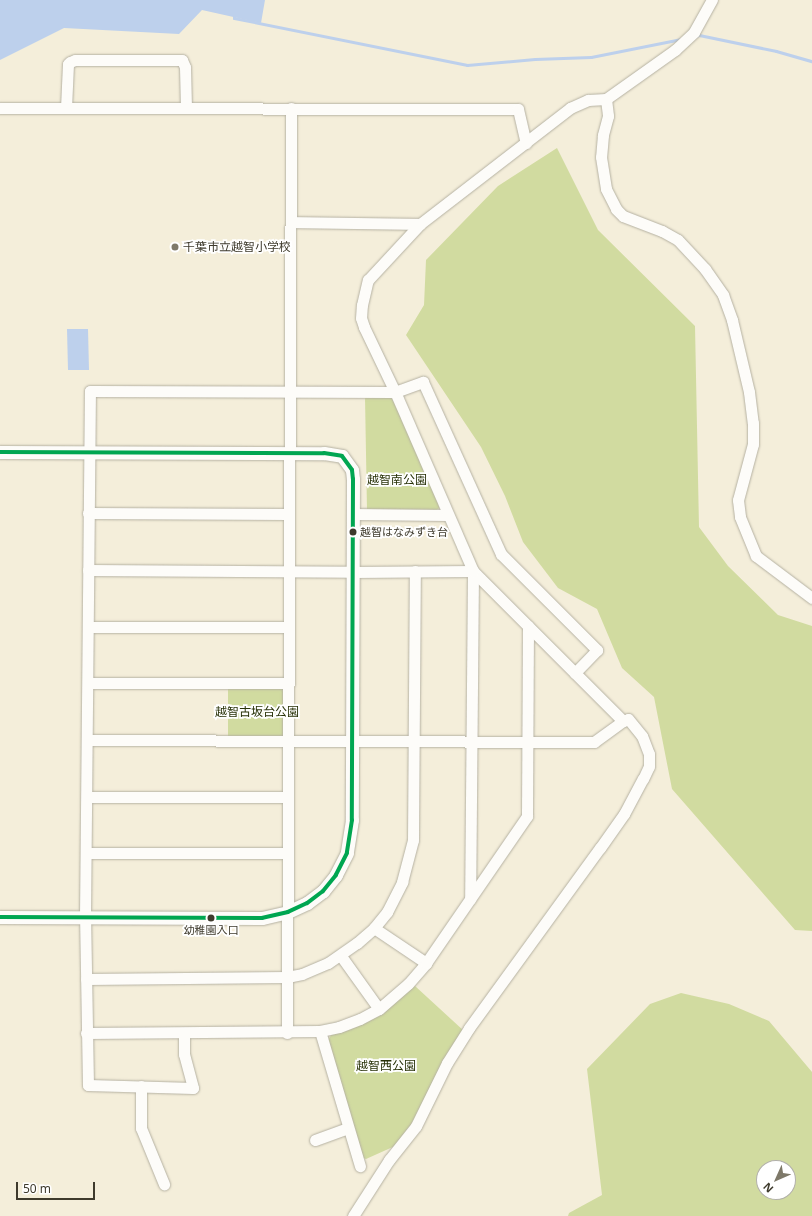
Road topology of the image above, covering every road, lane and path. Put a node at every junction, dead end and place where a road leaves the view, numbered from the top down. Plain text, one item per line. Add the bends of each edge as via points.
1 (712, 0) edge
2 (606, 99) junction
3 (0, 108) edge
4 (66, 108) junction
5 (186, 108) junction
6 (291, 108) junction
7 (526, 143) junction
8 (291, 222) junction
9 (420, 224) junction
10 (290, 392) junction
11 (395, 392) junction
12 (0, 452) edge
13 (88, 452) junction
14 (290, 453) junction
15 (88, 513) junction
16 (289, 514) junction
17 (353, 514) junction
18 (448, 515) junction
19 (88, 570) junction
20 (289, 571) junction
21 (415, 571) junction
22 (473, 571) junction
23 (353, 572) junction
24 (812, 598) edge
25 (528, 626) junction
26 (88, 627) junction
27 (289, 627) junction
28 (575, 673) junction
29 (88, 683) junction
30 (289, 683) junction
31 (623, 721) junction
32 (88, 740) junction
33 (288, 740) junction
34 (352, 741) junction
35 (415, 741) junction
36 (471, 741) junction
37 (528, 742) junction
38 (87, 797) junction
39 (288, 797) junction
40 (86, 853) junction
41 (288, 853) junction
42 (470, 900) junction
43 (288, 912) junction
44 (0, 917) edge
45 (85, 917) junction
46 (374, 928) junction
47 (341, 956) junction
48 (426, 963) junction
49 (288, 977) junction
50 (86, 979) junction
51 (378, 1009) junction
52 (320, 1031) junction
53 (86, 1033) junction
54 (184, 1033) junction
55 (287, 1033) junction
56 (141, 1086) junction
57 (348, 1128) junction
58 (315, 1140) dead end
59 (360, 1166) dead end
60 (164, 1184) dead end
61 (353, 1216) edge

1 - 2 street via 686,41 621,91
2 - 7 street via 588,100 570,108
2 - 24 street via 608,116 601,157 606,189 616,209 623,216 678,240 705,269 724,295 749,392 753,423 754,444 738,500 740,517 756,556
3 - 4 street
4 - 5 street
4 - 5 street via 68,64 75,60 182,60 185,67
5 - 6 street
6 - 7 street via 518,109
6 - 8 street
7 - 9 street
8 - 9 street
8 - 10 street
9 - 11 street via 368,280 362,305 361,318 364,327
10 - 11 street
10 - 13 street via 90,391
10 - 14 street
11 - 18 street
11 - 28 street via 423,382 501,554 597,650
12 - 13 street
13 - 14 street
13 - 15 street
14 - 16 street
14 - 17 street via 334,454 345,460 352,470
15 - 16 street
15 - 19 street
16 - 20 street
17 - 18 street
17 - 23 street
18 - 22 street
19 - 20 street
19 - 26 street
20 - 23 street
20 - 27 street
21 - 22 street
21 - 23 street
21 - 35 street
22 - 25 street
22 - 36 street
23 - 34 street
25 - 28 street
25 - 37 street
26 - 27 street
26 - 29 street
27 - 30 street
28 - 31 street
29 - 30 street
29 - 32 street
30 - 33 street
31 - 37 street via 594,742
31 - 61 street via 628,719 642,736 649,754 649,766 624,814 469,1028 447,1063 416,1126 388,1160
32 - 33 street
32 - 38 street
33 - 34 street
33 - 39 street
34 - 35 street
34 - 43 street via 352,820 347,853 336,875 323,891 307,903
35 - 36 street
35 - 46 street via 413,840 410,858 395,898
36 - 37 street
36 - 42 street
37 - 42 street via 527,816
38 - 39 street
38 - 40 street
39 - 41 street
40 - 41 street
40 - 45 street
41 - 43 street
42 - 48 street
43 - 45 street via 262,918
43 - 49 street
44 - 45 street
45 - 50 street
46 - 47 street
46 - 48 street
47 - 49 street via 302,974
47 - 51 street
48 - 51 street via 408,984
49 - 50 street
49 - 55 street
50 - 53 street
51 - 52 street via 339,1027
52 - 55 street
52 - 57 street
53 - 54 street
53 - 56 street via 88,1085
54 - 55 street
54 - 56 street via 184,1054 193,1088
56 - 60 street via 141,1128
57 - 58 street
57 - 59 street

